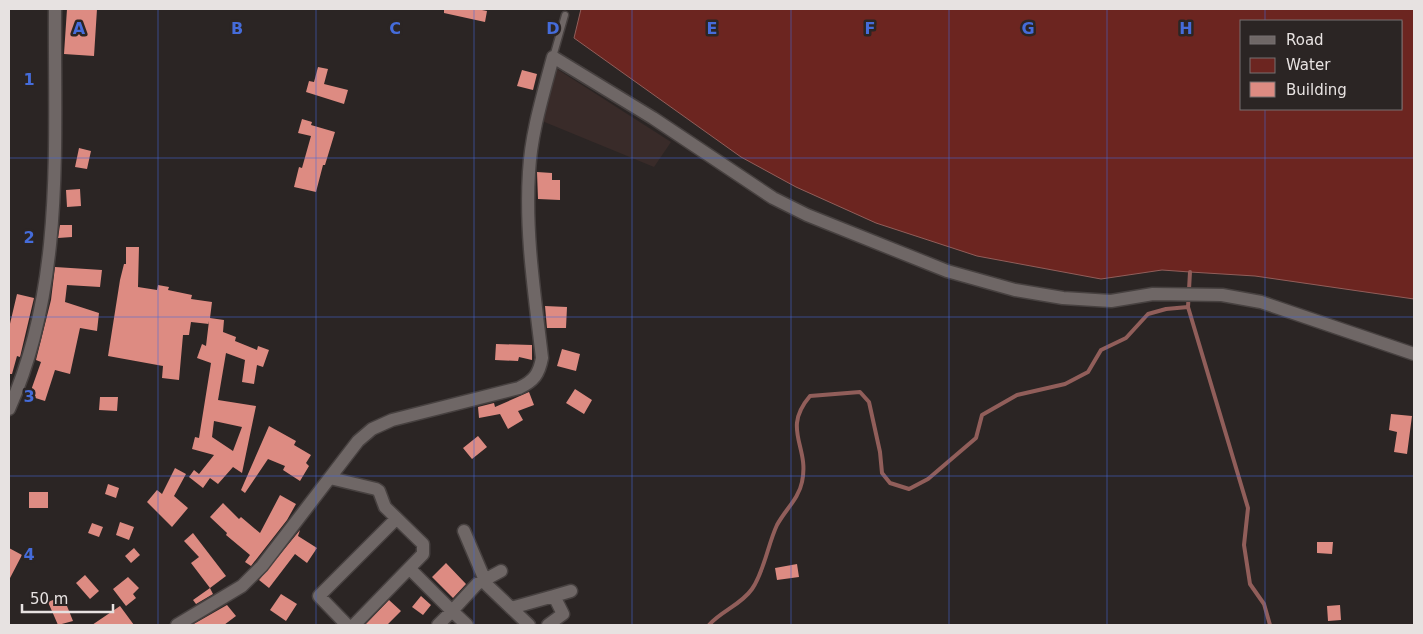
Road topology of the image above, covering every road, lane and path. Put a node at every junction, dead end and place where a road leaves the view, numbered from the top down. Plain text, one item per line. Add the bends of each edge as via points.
1 (55, 9) edge
2 (565, 15) dead end
3 (553, 58) junction
4 (1414, 354) edge
5 (9, 409) edge
6 (330, 478) junction
7 (396, 519) junction
8 (464, 531) dead end
9 (410, 568) junction
10 (501, 571) dead end
11 (486, 579) junction
12 (571, 591) dead end
13 (554, 596) junction
14 (511, 608) junction
15 (452, 611) junction
16 (566, 620) edge
17 (177, 625) edge
18 (347, 625) edge
19 (354, 625) edge
20 (438, 625) edge
21 (467, 625) edge
22 (529, 625) edge
23 (548, 625) edge

1 - 5 street via 50,258 22,381
2 - 3 lane
3 - 4 street via 654,118 773,198 807,215 947,271 1015,290 1063,298 1111,301 1153,294 1222,295 1261,302
3 - 6 street via 532,141 529,172 531,253 542,358 539,372 531,382 519,388 432,409 372,428
6 - 7 street via 376,488 385,507
6 - 17 street via 262,566 242,586
7 - 9 street via 423,544 423,554
7 - 18 street via 319,596
8 - 11 street
9 - 15 street
9 - 19 street
10 - 11 street
11 - 14 street via 487,585
11 - 15 street via 477,584
12 - 13 street
13 - 14 street
13 - 16 street
14 - 22 street
15 - 20 street
15 - 21 street
16 - 23 street

